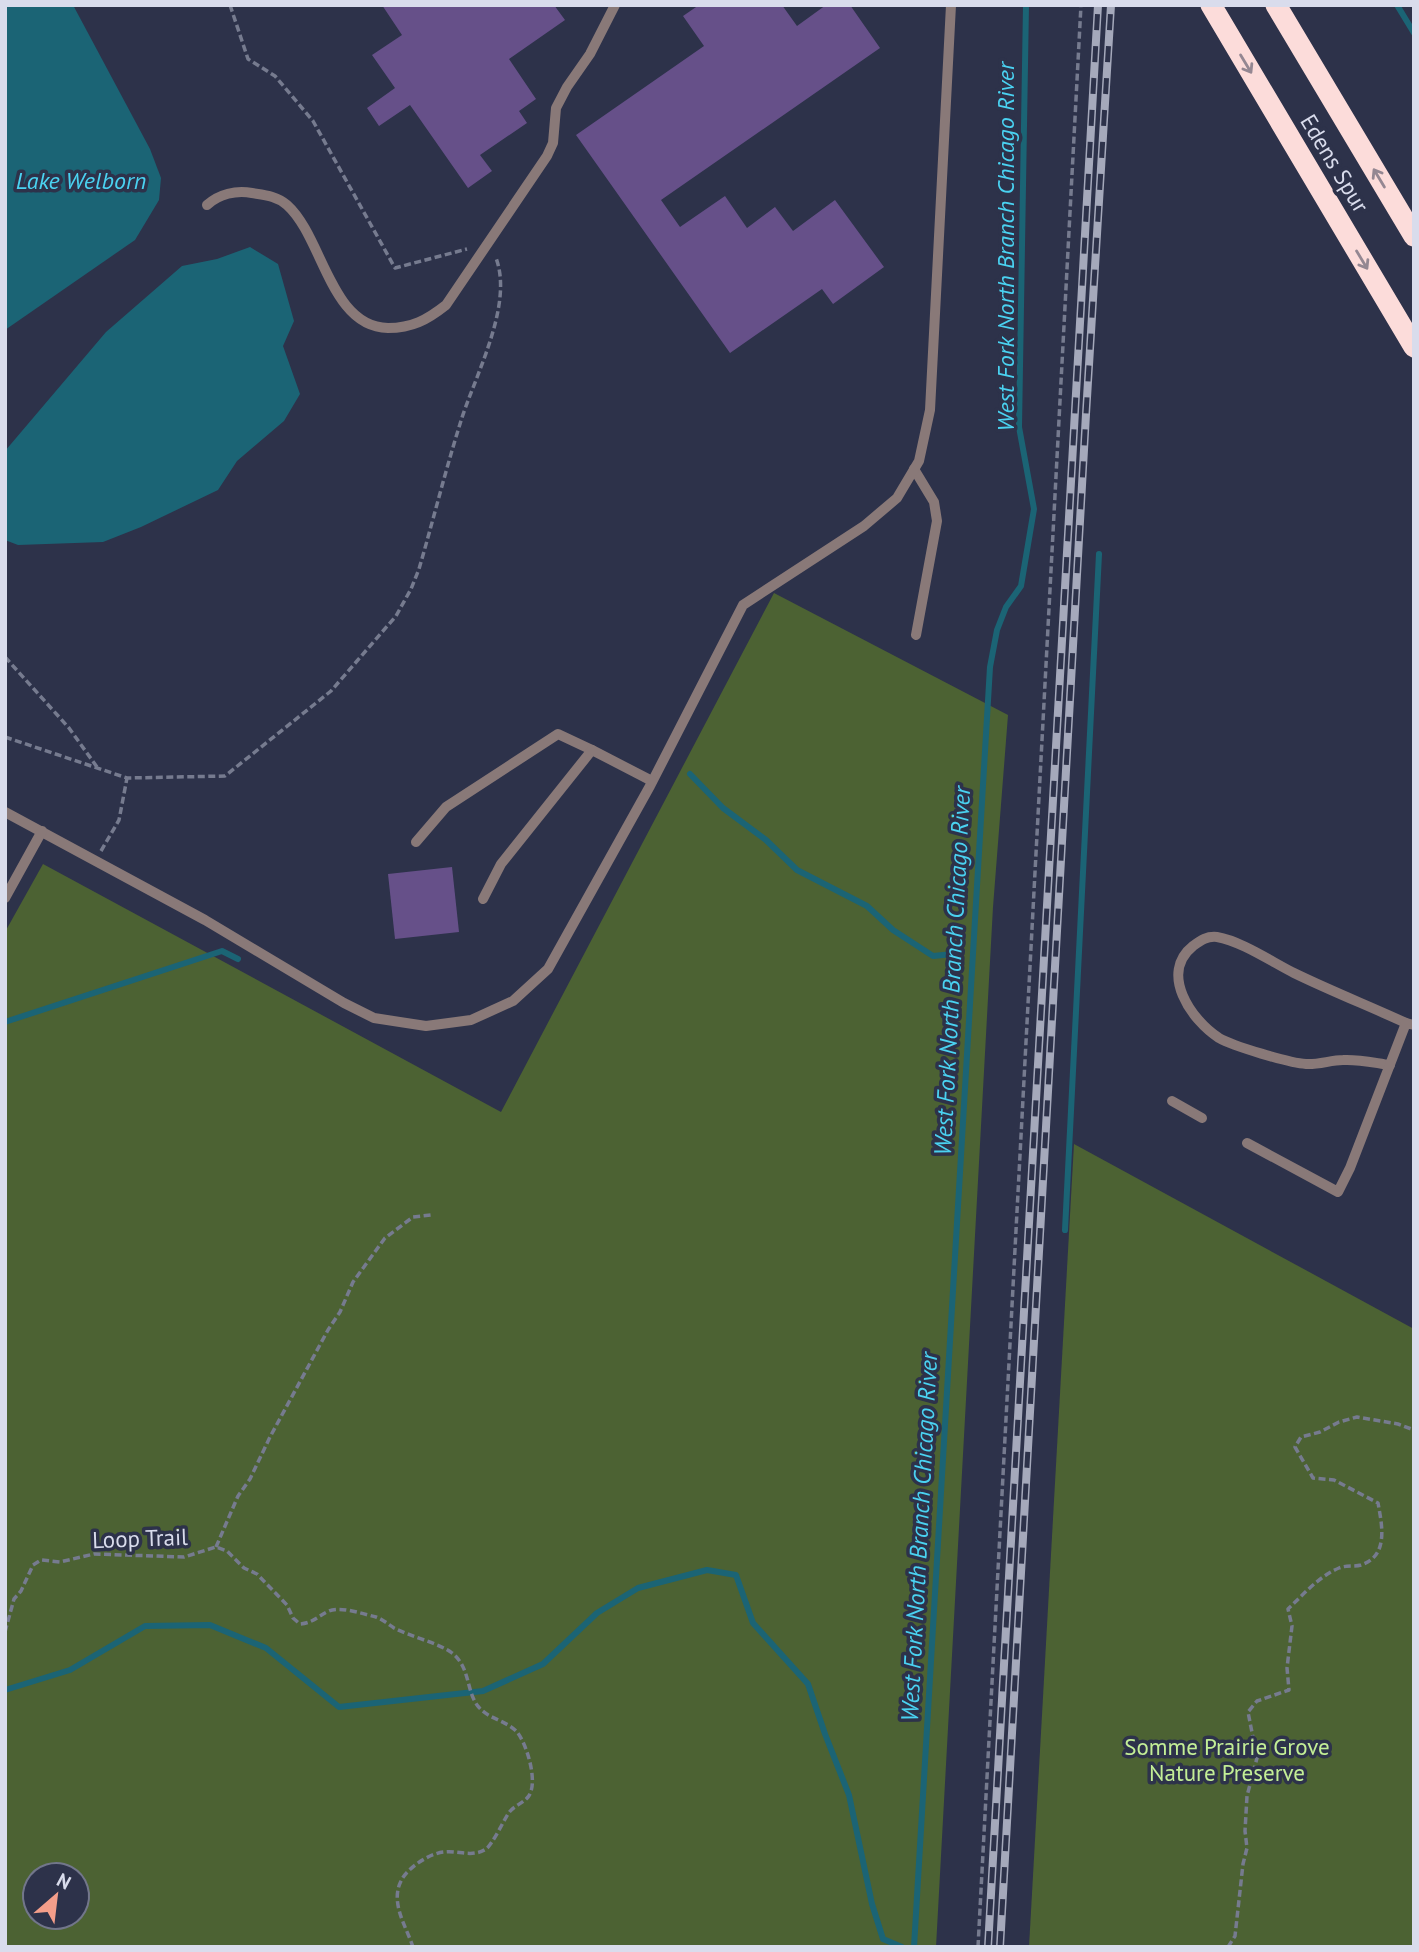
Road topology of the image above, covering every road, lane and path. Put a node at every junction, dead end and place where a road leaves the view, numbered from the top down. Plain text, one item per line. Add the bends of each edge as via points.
1 (230, 5) edge
2 (615, 5) edge
3 (951, 5) edge
4 (1081, 5) edge
5 (1212, 5) edge
6 (1276, 5) edge
7 (207, 205) dead end
8 (1414, 236) edge
9 (483, 251) junction
10 (1414, 347) edge
11 (915, 469) junction
12 (916, 635) dead end
13 (5, 657) edge
14 (5, 737) edge
15 (592, 750) junction
16 (98, 768) junction
17 (127, 778) junction
18 (652, 781) junction
19 (5, 812) edge
20 (42, 831) junction
21 (416, 842) dead end
22 (95, 861) junction
23 (5, 898) edge
24 (483, 899) dead end
25 (1410, 1024) edge
26 (1390, 1065) junction
27 (1172, 1101) dead end
28 (1202, 1118) dead end
29 (1247, 1143) dead end
30 (431, 1215) dead end
31 (1414, 1430) edge
32 (216, 1547) junction
33 (5, 1632) edge
34 (413, 1947) edge
35 (978, 1947) edge
36 (1228, 1947) edge

1 - 9 path via 248,59 275,76 313,121 395,268 468,249
2 - 9 lane via 556,108 553,143 547,156
3 - 11 lane via 930,410
4 - 35 path
5 -> 10 highway, Edens Spur
8 -> 6 highway, Edens Spur
7 - 9 lane via 218,195 247,192 276,197 286,204 299,219 342,301 358,318 377,328 404,328 426,321 446,305
9 - 17 path via 494,254 500,270 496,324 460,422 419,569 396,616 331,691 225,776
11 - 12 lane via 934,502 937,521
11 - 18 lane via 897,498 864,526 743,605
13 - 16 path via 69,727
14 - 16 path
15 - 18 lane
15 - 21 lane via 558,734 446,807
15 - 24 lane via 502,864
16 - 17 path
17 - 22 path via 119,820
18 - 22 lane via 548,969 513,1001 471,1020 426,1026 374,1018
19 - 20 lane
20 - 22 lane
20 - 23 lane
25 - 26 lane
25 - 26 lane via 1216,937 1203,939 1188,950 1178,968 1184,1001 1220,1038 1306,1064 1344,1059
26 - 29 lane via 1338,1192
27 - 28 lane
30 - 32 path via 413,1217 385,1238 353,1282 237,1496
31 - 36 path via 1357,1417 1301,1437 1295,1447 1314,1478 1335,1479 1378,1503 1384,1531 1374,1557 1320,1578 1287,1609 1292,1626 1287,1668 1290,1690 1257,1701 1248,1712 1257,1758 1247,1796 1247,1848 1235,1936
32 - 33 path, Loop Trail via 184,1557 94,1554 60,1562 41,1560 33,1565 13,1599
32 - 34 path, Loop Trail via 257,1574 300,1624 339,1609 379,1618 450,1651 465,1670 477,1704 517,1732 532,1768 530,1795 509,1812 485,1850 433,1854 401,1881 399,1910

